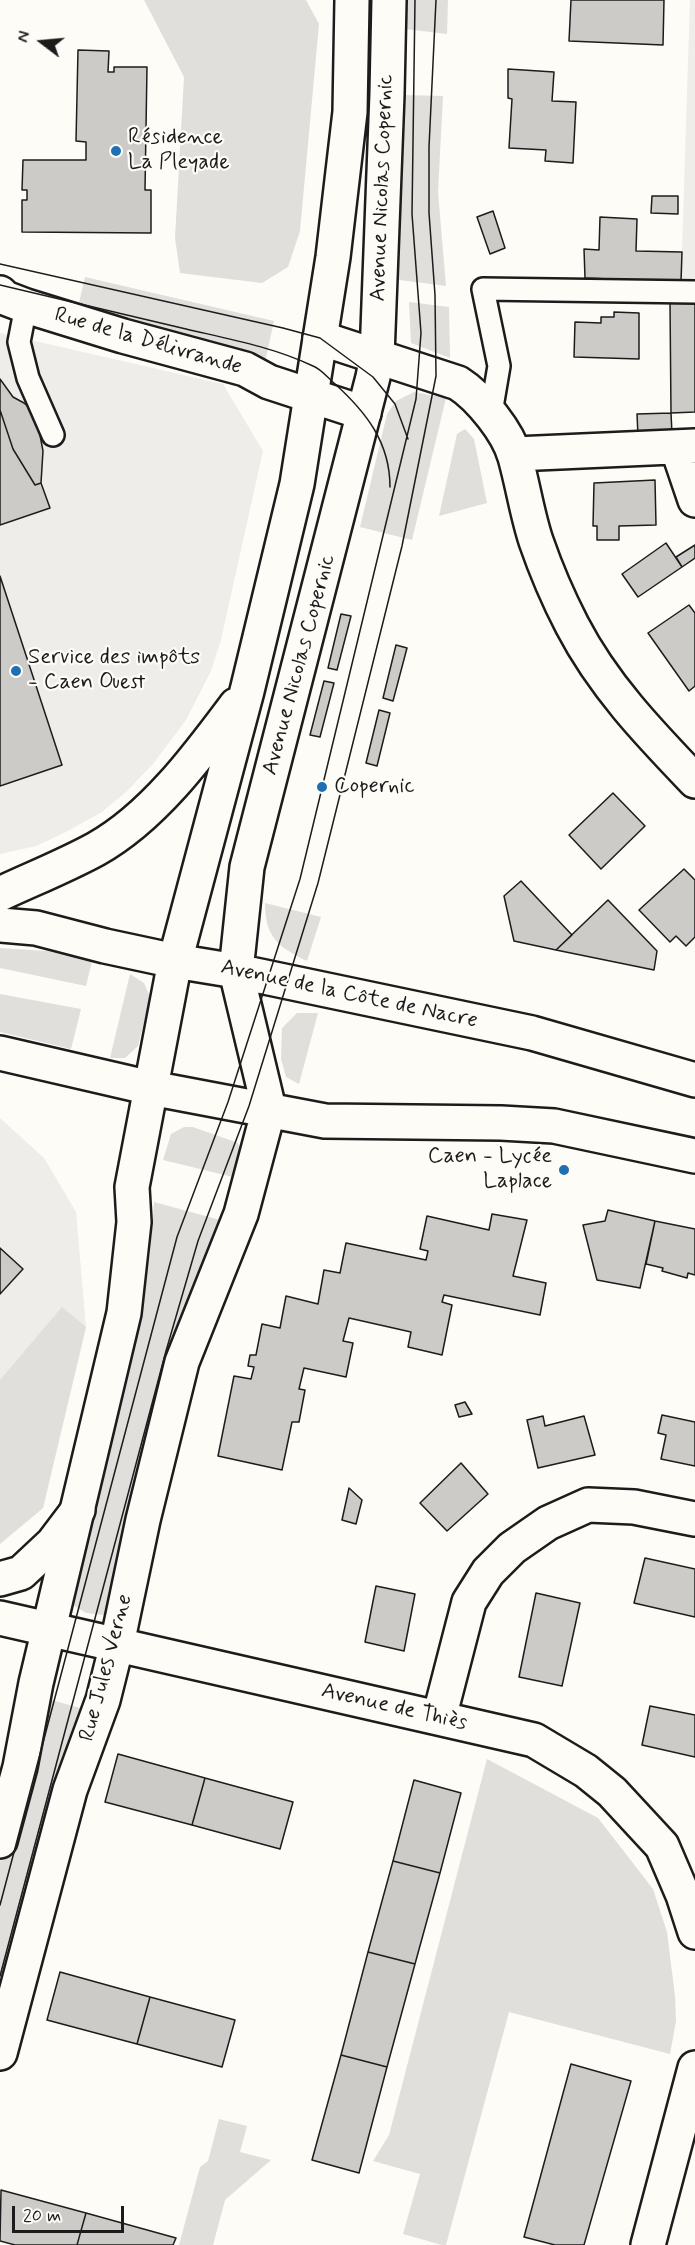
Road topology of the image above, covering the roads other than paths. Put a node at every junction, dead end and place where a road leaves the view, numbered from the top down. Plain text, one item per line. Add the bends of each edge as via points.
1 (352, 0) edge
2 (389, 0) edge
3 (695, 292) edge
4 (13, 300) edge
5 (320, 338) junction
6 (377, 356) junction
7 (310, 396) junction
8 (364, 412) junction
9 (491, 413) junction
10 (53, 435) dead end
11 (686, 446) edge
12 (514, 454) junction
13 (695, 500) edge
14 (247, 692) junction
15 (695, 781) edge
16 (0, 894) edge
17 (0, 925) edge
18 (175, 961) junction
19 (236, 971) junction
20 (0, 1053) edge
21 (695, 1080) edge
22 (151, 1088) junction
23 (269, 1109) junction
24 (695, 1156) edge
25 (200, 1317) joint
26 (78, 1510) junction
27 (695, 1519) edge
28 (0, 1580) edge
29 (0, 1618) edge
30 (49, 1629) junction
31 (117, 1644) junction
32 (439, 1718) junction
33 (0, 1841) edge
34 (662, 1846) junction
35 (695, 1854) edge
36 (695, 1932) edge
37 (0, 2053) edge
38 (695, 2068) edge
39 (648, 2245) edge

1 - 5 street, Avenue Nicolas Copernic via 350,112
2 - 6 street, Avenue Nicolas Copernic
3 - 9 lane via 483,289 499,366
4 - 7 street, Rue de la Délivrande via 123,336 246,369 269,382
4 - 10 lane via 28,378
5 - 6 street
5 - 7 street, Avenue Nicolas Copernic
6 - 8 street, Avenue Nicolas Copernic
6 - 9 street via 458,383
7 - 8 street, Rue de la Délivrande
7 - 14 street, Avenue Nicolas Copernic via 297,484
8 - 19 street, Avenue Nicolas Copernic via 247,867
9 - 12 street
11 - 12 street
11 - 13 street
12 - 15 street via 536,539 573,626 614,692
14 - 16 street via 148,810 97,848
14 - 18 street, Avenue Nicolas Copernic
17 - 18 street, Avenue de la Côte de Nacre via 36,928
18 - 19 street, Avenue de la Côte de Nacre
18 - 22 street, Avenue Nicolas Copernic
19 - 21 street, Avenue de la Côte de Nacre via 532,1033
19 - 23 street, Avenue Nicolas Copernic
20 - 22 street
22 - 23 street
22 - 26 street, Avenue Nicolas Copernic via 132,1187 134,1222 124,1313
23 - 24 street via 325,1121 554,1126
23 - 25 street, Avenue Nicolas Copernic via 241,1214
25 - 31 street, Rue Jules Verne via 182,1362 142,1520
26 - 28 street via 53,1543 21,1574
26 - 30 street
27 - 32 street via 634,1507 588,1505 548,1523 512,1548 488,1572 469,1602
29 - 30 street, Avenue de Thiès
30 - 31 street, Avenue de Thiès
30 - 33 street
31 - 32 street, Avenue de Thiès
31 - 37 street, Rue Jules Verne via 103,1700 70,1790
32 - 34 street, Avenue de Thiès via 534,1740 586,1771 612,1792
34 - 35 street
34 - 36 street, Avenue de Thiès
38 - 39 street

